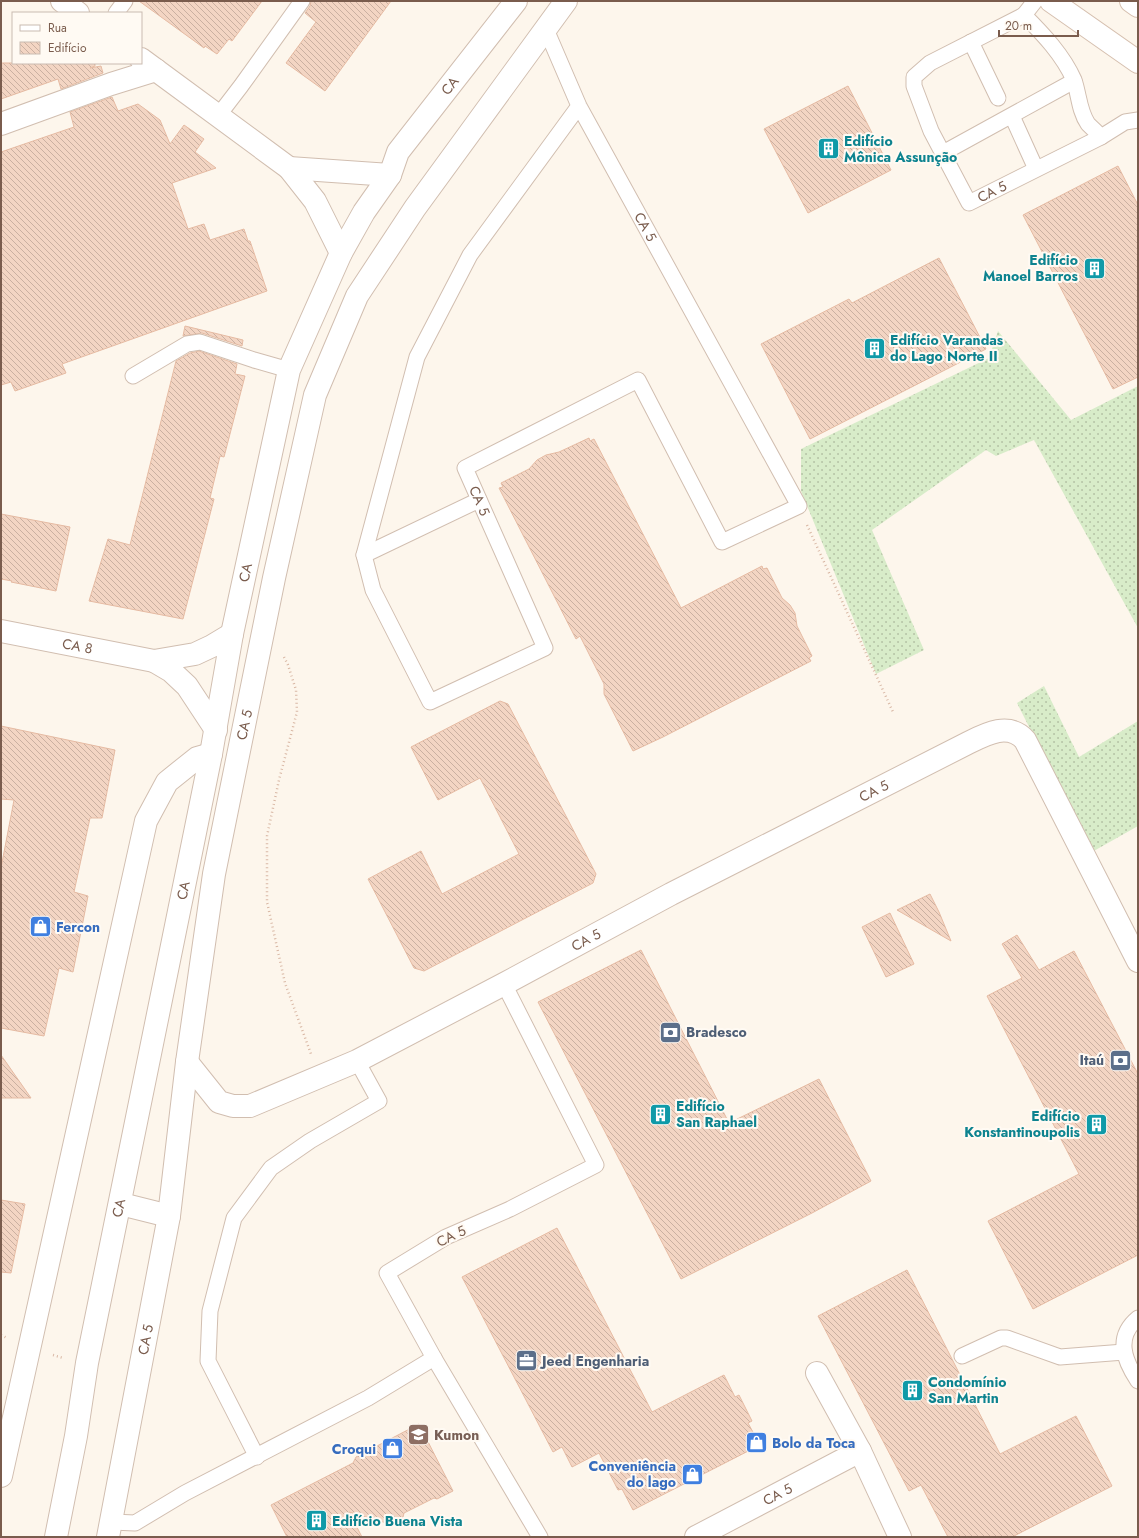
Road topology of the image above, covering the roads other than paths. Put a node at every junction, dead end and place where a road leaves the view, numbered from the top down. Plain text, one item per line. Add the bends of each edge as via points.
1 (62, 1) edge
2 (125, 1) edge
3 (302, 1) edge
4 (516, 1) edge
5 (566, 1) edge
6 (1035, 1) edge
7 (1051, 1) edge
8 (1131, 1) edge
9 (1138, 6) edge
10 (77, 12) edge
11 (117, 12) edge
12 (1024, 15) junction
13 (545, 27) junction
14 (971, 42) junction
15 (1138, 62) edge
16 (148, 65) edge
17 (1074, 81) junction
18 (998, 98) dead end
19 (579, 106) junction
20 (218, 116) junction
21 (1012, 116) junction
22 (1138, 120) edge
23 (1, 124) edge
24 (1101, 137) junction
25 (943, 153) junction
26 (289, 168) junction
27 (1036, 169) junction
28 (390, 175) junction
29 (341, 253) junction
30 (289, 370) junction
31 (133, 376) dead end
32 (479, 500) junction
33 (364, 555) junction
34 (246, 570) junction
35 (274, 578) junction
36 (1, 631) edge
37 (232, 634) junction
38 (154, 661) junction
39 (216, 730) junction
40 (211, 754) junction
41 (1138, 961) edge
42 (504, 984) junction
43 (357, 1061) junction
44 (186, 1062) junction
45 (121, 1204) junction
46 (169, 1216) junction
47 (1138, 1318) edge
48 (1124, 1352) junction
49 (962, 1356) dead end
50 (434, 1358) junction
51 (817, 1373) dead end
52 (1138, 1381) edge
53 (860, 1451) junction
54 (257, 1457) junction
55 (1, 1476) edge
56 (110, 1529) edge
57 (56, 1537) edge
58 (540, 1537) edge
59 (696, 1537) edge
60 (900, 1537) edge

1 - 10 street
2 - 11 lane
3 - 20 lane
4 - 28 street, CA via 398,152
5 - 13 street, CA 5
6 - 12 lane, CA 5
7 - 15 street
8 - 9 street
12 - 14 lane, CA 5
12 - 17 lane via 1053,46
13 - 19 lane, CA 5
13 - 35 street, CA 5 via 415,208 357,296 315,395
14 - 18 lane
14 - 25 lane, CA 5 via 930,63 914,77 914,86 931,131
16 - 20 street
16 - 23 street via 111,84
17 - 21 lane
17 - 24 lane via 1080,106 1088,123
19 - 32 lane, CA 5 via 799,506 722,542 638,380 465,468
19 - 33 lane, CA 5 via 470,255 416,357
20 - 26 street
21 - 25 lane
21 - 27 lane
22 - 24 lane, CA 5 via 1126,122
24 - 27 lane, CA 5
25 - 27 lane, CA 5 via 969,203
26 - 28 street
26 - 29 street via 315,201
28 - 29 street, CA via 364,212
29 - 30 street, CA
30 - 31 lane via 200,342 187,344
30 - 34 street, CA
32 - 33 lane
32 - 33 lane, CA 5 via 545,648 430,702 373,590
34 - 35 street
34 - 37 street, CA
35 - 44 street, CA 5 via 214,874
36 - 38 street, CA 8
37 - 38 street, CA 8 via 195,654
37 - 39 street, CA
38 - 39 street, CA 8 via 171,671 186,686
39 - 40 street, CA
40 - 45 street, CA
40 - 55 street via 197,758 167,782 146,821
41 - 42 street, CA 5 via 1025,740 1020,735 1003,730 991,732 966,744 678,891
42 - 43 street, CA 5
42 - 50 lane, CA 5 via 596,1165 510,1209 446,1237 387,1273
43 - 44 street, CA 5 via 250,1106 232,1106 219,1102
43 - 54 lane via 379,1101 310,1141 270,1168 234,1218 210,1311 208,1361
44 - 46 street, CA 5
45 - 46 street
45 - 57 street, CA via 87,1363
46 - 56 street, CA 5
47 - 48 lane via 1131,1324 1124,1337
48 - 49 lane via 1060,1357 1001,1338
48 - 52 lane via 1130,1370
50 - 54 lane, CA 5 via 368,1398
50 - 58 lane, CA 5
51 - 53 street
53 - 59 street, CA 5
53 - 60 street
54 - 56 lane, CA 5 via 185,1493 135,1523

